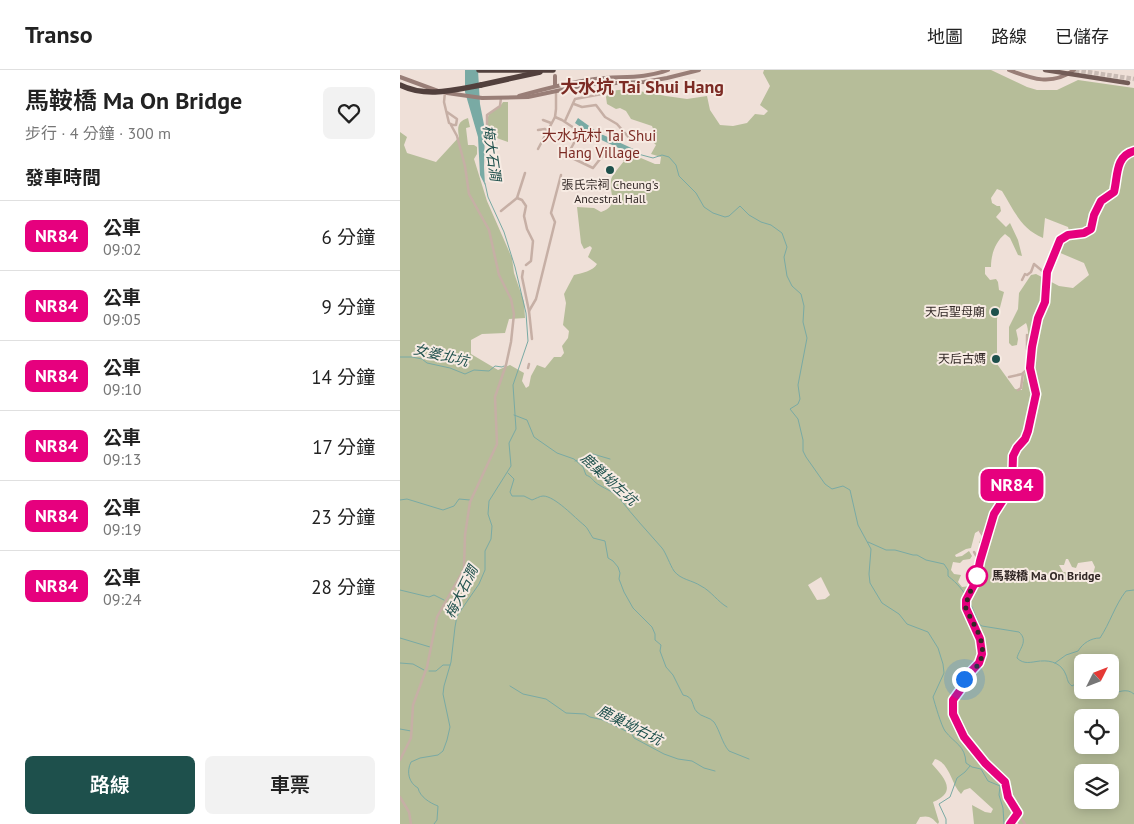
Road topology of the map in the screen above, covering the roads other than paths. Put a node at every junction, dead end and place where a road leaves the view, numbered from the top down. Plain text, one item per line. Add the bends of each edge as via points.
1 (479, 70) edge
2 (483, 70) edge
3 (668, 70) edge
4 (690, 70) edge
5 (699, 70) edge
6 (1009, 70) edge
7 (1046, 70) edge
8 (1074, 70) edge
9 (544, 71) edge
10 (554, 73) edge
11 (681, 75) junction
12 (400, 77) edge
13 (629, 80) junction
14 (1128, 84) dead end
15 (400, 85) edge
16 (555, 86) junction
17 (556, 91) junction
18 (445, 92) junction
19 (602, 94) dead end
20 (500, 98) junction
21 (509, 98) junction
22 (574, 104) junction
23 (447, 112) junction
24 (455, 117) junction
25 (555, 117) junction
26 (543, 120) dead end
27 (565, 121) junction
28 (449, 122) junction
29 (552, 123) junction
30 (457, 124) junction
31 (452, 125) junction
32 (538, 130) dead end
33 (548, 132) junction
34 (457, 136) junction
35 (491, 140) dead end
36 (631, 140) dead end
37 (605, 147) dead end
38 (538, 149) dead end
39 (1134, 151) edge
40 (526, 173) dead end
41 (560, 175) dead end
42 (517, 198) junction
43 (501, 211) dead end
44 (526, 265) dead end
45 (523, 271) dead end
46 (1046, 274) junction
47 (1022, 280) dead end
48 (529, 311) junction
49 (1027, 335) dead end
50 (532, 339) dead end
51 (1031, 356) junction
52 (1030, 367) junction
53 (1022, 374) junction
54 (1009, 377) dead end
55 (1018, 390) dead end
56 (980, 532) dead end
57 (986, 540) junction
58 (974, 552) dead end
59 (980, 562) junction
60 (970, 569) dead end
61 (976, 580) junction
62 (400, 760) edge
63 (400, 797) edge
64 (1018, 813) junction
65 (410, 824) edge
66 (1010, 824) edge
67 (1025, 824) edge

1 - 2 highway
2 - 9 highway
3 - 13 main road
4 - 11 main road
5 - 11 main road
6 - 8 main road via 1029,78 1049,80
7 - 14 main road, bridge
9 - 10 highway
9 - 15 highway, bridge via 432,92
10 - 16 main road
11 - 13 main road via 650,81
12 - 18 main road
13 - 16 main road via 596,79
13 - 17 main road
16 - 17 main road
16 - 21 main road
17 - 21 main road
17 - 25 street
18 - 20 main road
18 - 23 street
19 - 22 street via 575,100
20 - 21 main road
20 - 35 street via 500,106 487,116 487,137
22 - 27 street
22 - 36 street via 582,107 596,105
23 - 24 street
23 - 28 street
24 - 28 street
24 - 30 street
25 - 27 street
25 - 29 street
26 - 29 street
27 - 37 street via 580,132 569,152 570,157 593,168 604,154
28 - 31 street
29 - 33 street
30 - 31 street
30 - 34 street
31 - 34 street
32 - 33 street
33 - 38 street
34 - 62 street via 469,194 489,230 499,275 514,314 506,365 495,397 496,446 471,500 464,569 436,617 427,667 413,704 411,738
39 - 46 street via 1125,154 1121,160 1114,192 1101,201 1091,229 1060,240
40 - 42 street
41 - 48 street via 551,213 555,222 536,299
42 - 43 street
42 - 44 street via 526,206 524,216 533,241 531,261
45 - 48 street
46 - 47 street via 1034,264
46 - 51 street via 1045,302 1038,318
48 - 50 street
49 - 51 street via 1027,349
51 - 52 street
52 - 53 street
52 - 57 street via 1036,394 1028,431 1013,454 1012,486 994,512
53 - 54 street
53 - 55 street
56 - 57 street
57 - 59 street
58 - 59 street
59 - 61 street
60 - 61 street
61 - 64 street via 966,608 980,639 982,654 953,700 953,714 964,737 1005,782 1008,797
63 - 65 street via 409,812
64 - 66 street
64 - 67 street

